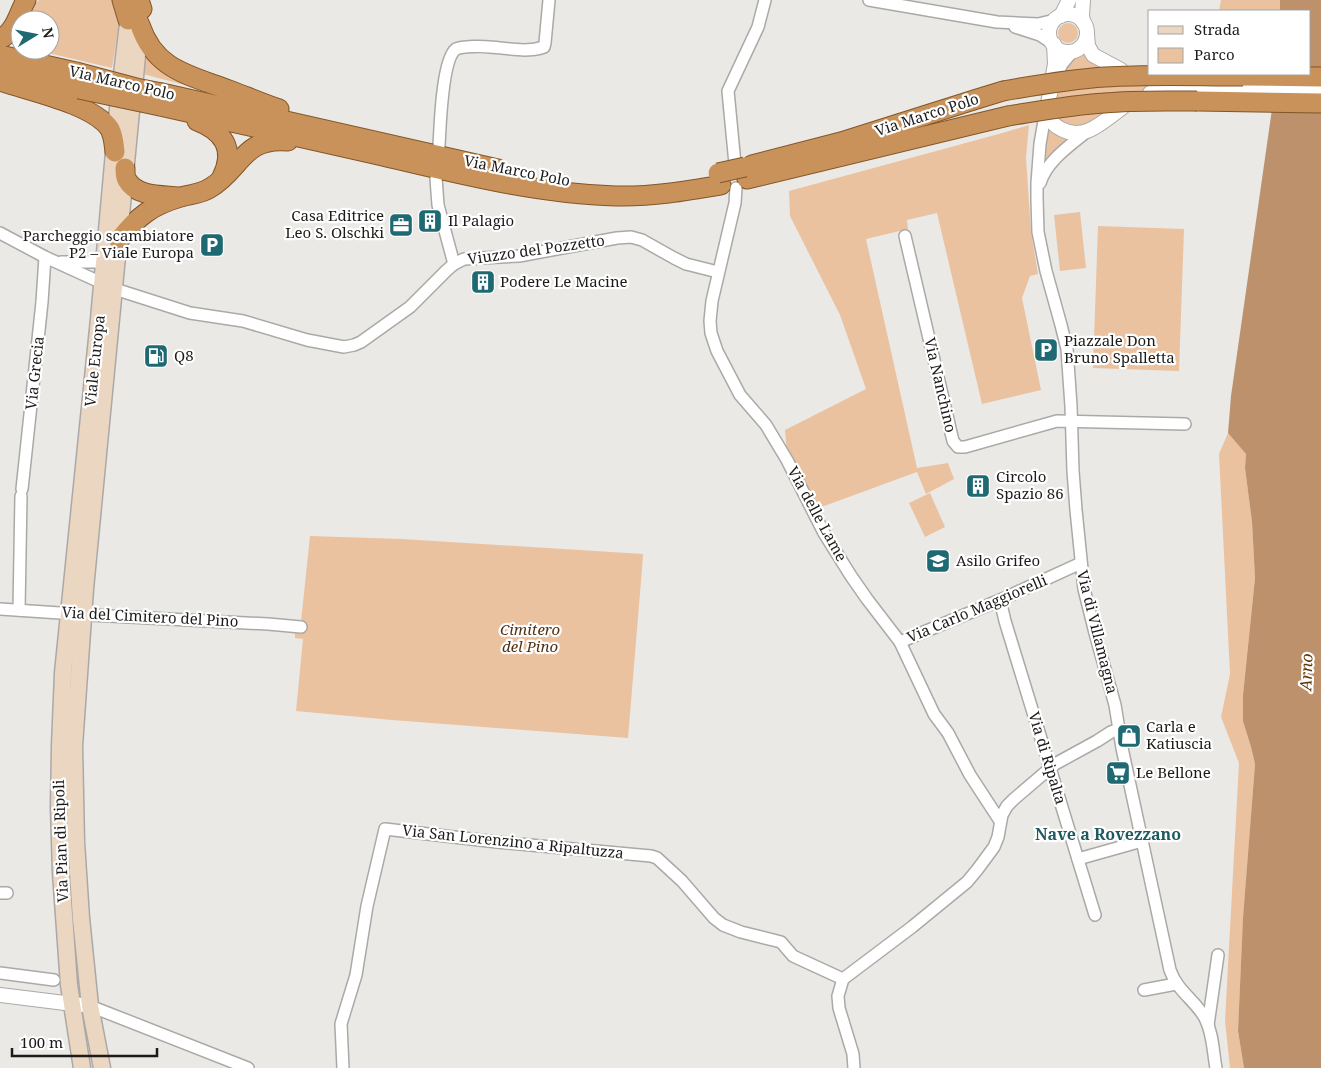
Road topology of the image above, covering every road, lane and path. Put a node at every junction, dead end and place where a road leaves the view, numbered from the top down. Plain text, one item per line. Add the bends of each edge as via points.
1 (26, 0) edge
2 (122, 0) edge
3 (549, 0) edge
4 (764, 0) edge
5 (869, 0) edge
6 (1069, 0) edge
7 (1082, 0) edge
8 (137, 9) edge
9 (1058, 18) junction
10 (997, 22) junction
11 (1085, 28) junction
12 (0, 39) edge
13 (1054, 44) junction
14 (1073, 51) junction
15 (0, 54) edge
16 (48, 60) edge
17 (0, 68) edge
18 (1121, 70) dead end
19 (128, 75) dead end
20 (1321, 77) edge
21 (77, 80) junction
22 (0, 81) edge
23 (1151, 87) dead end
24 (1321, 90) edge
25 (1050, 96) junction
26 (161, 99) junction
27 (1321, 103) edge
28 (1122, 108) dead end
29 (1085, 133) junction
30 (333, 138) junction
31 (439, 146) dead end
32 (114, 152) junction
33 (125, 168) junction
34 (734, 176) junction
35 (436, 178) dead end
36 (219, 182) junction
37 (181, 197) junction
38 (1037, 217) junction
39 (0, 233) edge
40 (905, 236) dead end
41 (119, 240) junction
42 (45, 257) junction
43 (104, 260) junction
44 (56, 262) junction
45 (454, 264) junction
46 (718, 272) junction
47 (108, 286) junction
48 (1072, 422) junction
49 (1185, 424) dead end
50 (1081, 563) junction
51 (1000, 600) junction
52 (0, 608) edge
53 (19, 610) junction
54 (76, 614) junction
55 (300, 627) dead end
56 (900, 642) junction
57 (1120, 729) junction
58 (1050, 768) junction
59 (1000, 821) junction
60 (1142, 841) junction
61 (1078, 859) junction
62 (1095, 915) dead end
63 (1218, 955) dead end
64 (0, 973) edge
65 (844, 979) junction
66 (54, 980) dead end
67 (1176, 984) junction
68 (1144, 990) dead end
69 (0, 995) edge
70 (71, 1003) junction
71 (90, 1006) junction
72 (1208, 1025) junction
73 (82, 1068) edge
74 (102, 1068) edge
75 (248, 1068) edge
76 (343, 1068) edge
77 (854, 1068) edge
78 (1216, 1068) edge

1 - 12 highway via 13,28
2 - 8 highway
3 - 31 street via 544,47 520,50 488,46 454,50 444,78
4 - 34 street, Via delle Lame via 758,27 729,87
5 - 10 street
6 - 9 street, Via di Villamagna
7 - 11 street
8 - 19 main road
8 - 30 highway via 147,42 171,68
9 - 10 street via 1038,24
9 - 11 street via 1073,15
9 - 13 street, Via di Villamagna via 1050,33
10 - 13 street via 1040,35
11 - 14 street, Via di Villamagna via 1083,45
11 - 18 street via 1088,46 1094,55
13 - 14 street via 1061,50
13 - 25 street, Via di Villamagna via 1055,64
14 - 25 street, Via di Villamagna via 1062,64
15 - 21 highway, Via Marco Polo
16 - 21 highway
17 - 21 highway, Via Marco Polo
20 - 34 highway, Via Marco Polo, bridge via 1126,76 1003,91
21 - 26 highway, Via Marco Polo, bridge
22 - 32 highway via 91,112 110,130
23 - 24 street via 1163,84 1197,88
25 - 29 street via 1050,119 1054,125 1073,133
25 - 38 street, Via di Villamagna via 1040,144
26 - 30 highway, Via Marco Polo
26 - 36 highway via 221,136 228,156
27 - 34 highway, Via Marco Polo, bridge via 1158,100 1047,109
28 - 29 street
29 - 38 street, Via di Villamagna via 1057,156 1045,171 1039,187
30 - 34 highway, Via Marco Polo via 463,174 563,193 616,196 690,191
30 - 36 highway via 283,140 257,145
32 - 33 main road, Viale Europa via 125,110
32 - 43 main road, Viale Europa
33 - 37 highway via 126,180 137,190
33 - 41 main road, Viale Europa
34 - 46 street, Via delle Lame via 735,203
35 - 45 street via 438,205
36 - 37 highway via 206,190
37 - 41 highway via 141,215
38 - 48 street, Via di Villamagna via 1046,271 1067,349
39 - 42 street, Viuzzo del Pozzetto
40 - 48 street, Via Nanchino via 955,444 962,447 1057,421
41 - 47 main road, Viale Europa
42 - 44 street, Viuzzo del Pozzetto
42 - 53 street, Via Grecia via 21,492
43 - 44 street
43 - 47 main road, Viale Europa
44 - 47 street, Viuzzo del Pozzetto
45 - 46 street, Viuzzo del Pozzetto via 631,237 686,264
45 - 47 street, Viuzzo del Pozzetto via 410,307 362,342 344,347 243,321 190,313
46 - 56 street, Via delle Lame via 710,321 717,351 740,394 779,446 824,533 851,576
47 - 54 main road, Viale Europa
48 - 49 street
48 - 50 street, Via di Villamagna
50 - 51 street, Via Carlo Maggiorelli
50 - 57 street, Via di Villamagna via 1086,597
51 - 56 street, Via Carlo Maggiorelli
51 - 58 street, Via di Ripalta
52 - 53 street, Via del Cimitero del Pino
53 - 54 street, Via del Cimitero del Pino
54 - 55 street, Via del Cimitero del Pino
54 - 70 main road, Via Pian di Ripoli via 62,689 58,808
54 - 71 main road, Via Pian di Ripoli via 76,842
56 - 59 street, Via delle Lame via 934,714
57 - 58 street
57 - 60 street, Via di Villamagna
58 - 59 street via 1009,803
58 - 61 street, Via di Ripalta
59 - 65 street via 994,847 967,882
60 - 61 street
60 - 67 street, Via di Villamagna via 1168,964
61 - 62 street, Via di Ripalta
63 - 72 street, Via di Villamagna
64 - 66 street
65 - 76 street, Via San Lorenzino a Ripaltuzza via 792,956 781,942 723,925 682,881 651,856 385,830 367,906 356,975 341,1024
65 - 77 street via 838,996 839,1008
67 - 68 street
67 - 72 street, Via di Villamagna
69 - 70 street
70 - 71 street
70 - 73 main road, Via Pian di Ripoli
71 - 74 main road, Via Pian di Ripoli
71 - 75 street
72 - 78 street, Via di Villamagna

